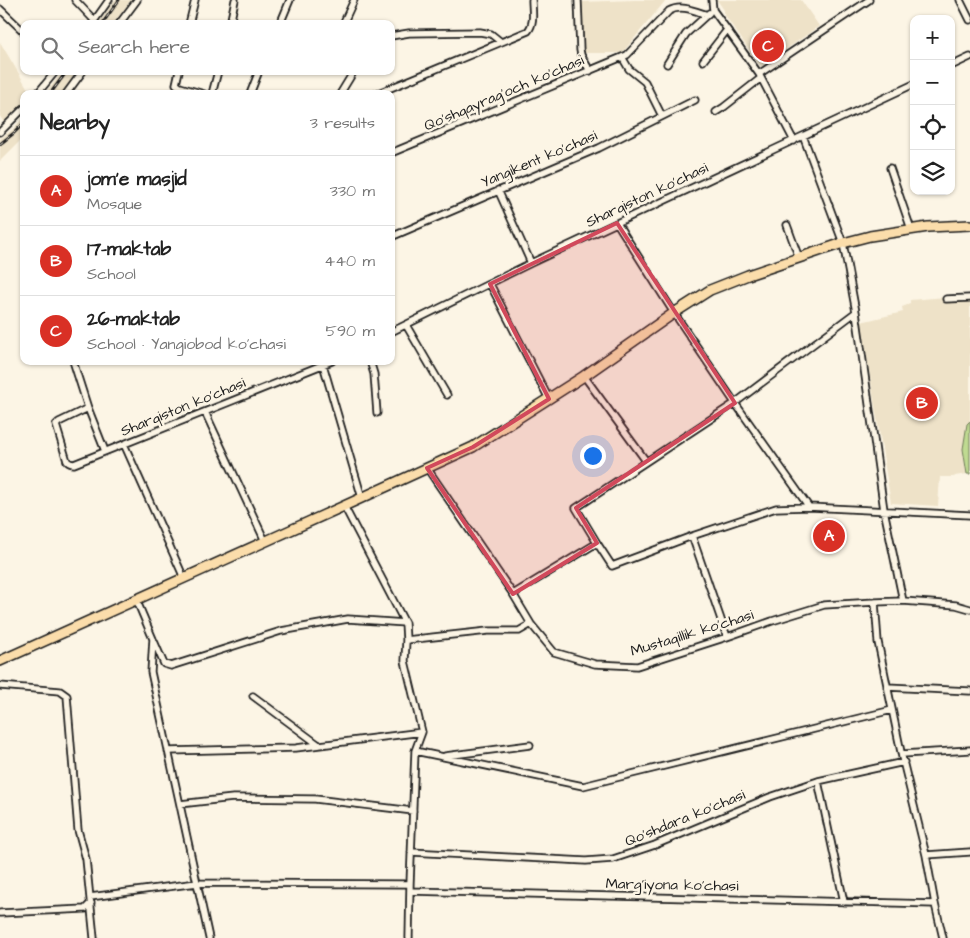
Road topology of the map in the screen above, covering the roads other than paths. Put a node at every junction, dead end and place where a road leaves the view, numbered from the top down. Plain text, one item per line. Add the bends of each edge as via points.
1 (75, 0) edge
2 (109, 0) edge
3 (137, 0) edge
4 (195, 0) edge
5 (235, 0) edge
6 (290, 0) edge
7 (354, 0) edge
8 (532, 0) edge
9 (578, 0) edge
10 (712, 0) edge
11 (869, 0) edge
12 (960, 0) edge
13 (0, 9) edge
14 (713, 10) junction
15 (707, 15) junction
16 (91, 20) edge
17 (94, 20) edge
18 (122, 20) edge
19 (191, 20) edge
20 (231, 20) edge
21 (282, 20) edge
22 (345, 20) edge
23 (970, 20) edge
24 (20, 28) edge
25 (727, 30) junction
26 (395, 35) edge
27 (502, 42) junction
28 (625, 56) junction
29 (970, 57) edge
30 (703, 61) dead end
31 (667, 64) dead end
32 (955, 64) edge
33 (590, 71) junction
34 (53, 75) edge
35 (80, 75) edge
36 (178, 75) edge
37 (217, 75) edge
38 (257, 75) edge
39 (351, 75) edge
40 (760, 76) junction
41 (910, 86) edge
42 (180, 87) junction
43 (40, 90) edge
44 (69, 90) edge
45 (179, 90) edge
46 (190, 90) edge
47 (213, 90) edge
48 (252, 90) edge
49 (342, 90) edge
50 (386, 90) edge
51 (695, 100) dead end
52 (20, 112) edge
53 (716, 112) dead end
54 (662, 116) junction
55 (0, 132) edge
56 (803, 136) junction
57 (794, 140) junction
58 (395, 151) edge
59 (890, 168) dead end
60 (498, 190) junction
61 (617, 223) junction
62 (787, 225) dead end
63 (970, 225) edge
64 (911, 229) junction
65 (395, 235) edge
66 (843, 243) junction
67 (799, 258) junction
68 (531, 263) junction
69 (490, 284) junction
70 (970, 298) edge
71 (946, 299) dead end
72 (856, 312) junction
73 (674, 313) junction
74 (406, 325) junction
75 (395, 330) edge
76 (74, 365) edge
77 (317, 365) edge
78 (323, 365) edge
79 (371, 365) edge
80 (584, 376) junction
81 (447, 395) dead end
82 (549, 399) junction
83 (735, 403) junction
84 (88, 408) junction
85 (205, 412) junction
86 (377, 412) dead end
87 (124, 444) junction
88 (105, 451) junction
89 (646, 461) junction
90 (427, 468) junction
91 (362, 498) junction
92 (344, 506) junction
93 (810, 506) junction
94 (884, 510) junction
95 (970, 515) edge
96 (692, 536) junction
97 (265, 541) junction
98 (597, 543) junction
99 (184, 578) junction
100 (513, 594) junction
101 (136, 599) junction
102 (875, 602) junction
103 (903, 602) junction
104 (970, 609) edge
105 (405, 623) junction
106 (531, 624) junction
107 (727, 637) junction
108 (153, 639) junction
109 (406, 640) junction
110 (0, 661) edge
111 (0, 686) edge
112 (887, 687) junction
113 (970, 690) edge
114 (253, 696) dead end
115 (892, 710) junction
116 (422, 732) junction
117 (319, 745) junction
118 (530, 745) dead end
119 (970, 750) edge
120 (168, 751) junction
121 (415, 751) junction
122 (902, 754) junction
123 (441, 756) junction
124 (904, 762) junction
125 (818, 781) junction
126 (180, 804) junction
127 (413, 811) junction
128 (411, 852) junction
129 (970, 852) edge
130 (926, 855) junction
131 (197, 883) junction
132 (410, 884) junction
133 (410, 891) junction
134 (90, 900) junction
135 (844, 902) junction
136 (935, 904) junction
137 (0, 913) edge
138 (94, 938) edge
139 (209, 938) edge
140 (409, 938) edge
141 (943, 938) edge

1 - 16 street
2 - 17 street
3 - 18 street
4 - 19 street
5 - 20 street
6 - 21 street
7 - 22 street
8 - 27 street via 533,23 530,29
9 - 33 street via 580,50
10 - 14 street
11 - 40 street
12 - 23 street
13 - 24 street
14 - 15 street
14 - 25 street
15 - 28 street via 689,8 669,11
15 - 31 street via 686,34
25 - 30 street
25 - 40 street
26 - 27 street via 480,32 491,34
27 - 50 street
28 - 33 street, Qo'shqayrag'och ko'chasi
28 - 54 street via 630,69 645,82
29 - 32 street
33 - 58 street, Qo'shqayrag'och ko'chasi
34 - 43 street
35 - 44 street
36 - 42 street via 176,84
37 - 47 street
38 - 48 street
39 - 49 street
40 - 53 street
40 - 57 street
41 - 56 street, Sharqiston ko'chasi
42 - 45 street
42 - 46 street
51 - 54 street, Yangikent ko'chasi
52 - 55 street
54 - 60 street, Yangikent ko'chasi via 599,148
56 - 57 street, Sharqiston ko'chasi
56 - 66 street
57 - 61 street, Sharqiston ko'chasi
59 - 64 street
60 - 65 street, Yangikent ko'chasi
60 - 68 street
61 - 68 street, Sharqiston ko'chasi
61 - 73 street
62 - 67 street
63 - 64 main road
64 - 66 main road
66 - 67 main road
66 - 72 street
67 - 73 main road via 710,290
68 - 69 street, Sharqiston ko'chasi
69 - 74 street, Sharqiston ko'chasi
69 - 82 street
70 - 71 street
72 - 83 street
72 - 94 street
73 - 80 main road
73 - 83 street
74 - 75 street, Sharqiston ko'chasi
74 - 81 street
76 - 84 street
77 - 85 street, Sharqiston ko'chasi
78 - 91 street
79 - 86 street
80 - 82 main road
80 - 89 street
82 - 90 main road via 473,447
83 - 89 street
83 - 93 street
84 - 88 street
84 - 88 street, Sharqiston ko'chasi via 56,425 68,463
85 - 87 street, Sharqiston ko'chasi
85 - 97 street
87 - 88 street, Sharqiston ko'chasi
87 - 99 street
89 - 98 street via 576,508
90 - 91 main road
90 - 100 street, Mustaqillik ko'chasi
91 - 92 main road
92 - 97 main road
92 - 105 street
93 - 94 street
93 - 96 street via 776,508
94 - 95 street
94 - 103 street
96 - 98 street via 612,566
96 - 107 street
97 - 99 main road
98 - 100 street
99 - 101 main road
100 - 106 street, Mustaqillik ko'chasi
101 - 108 street
101 - 110 main road
102 - 103 street, Mustaqillik ko'chasi
102 - 107 street, Mustaqillik ko'chasi via 824,605
102 - 112 street via 878,642
103 - 104 street, Mustaqillik ko'chasi via 956,605
105 - 108 street via 348,618 281,631 171,666 164,664
105 - 109 street
106 - 107 street, Mustaqillik ko'chasi via 554,652 595,664 636,666
106 - 109 street via 519,631
108 - 120 street via 151,672
109 - 116 street via 405,661
111 - 134 street via 60,690 67,696 78,830 86,859
112 - 113 street
112 - 115 street
114 - 117 street
115 - 122 street
115 - 123 street via 584,786
116 - 117 street
116 - 121 street
117 - 120 street
118 - 123 street
119 - 122 street
120 - 126 street
121 - 123 street
121 - 127 street
122 - 124 street
124 - 125 street, Qo'shdara ko'chasi
124 - 130 street
125 - 128 street, Qo'shdara ko'chasi via 613,859 586,861
125 - 135 street
126 - 127 street via 233,798 315,799
126 - 131 street
127 - 128 street
128 - 132 street
129 - 130 street
130 - 136 street
131 - 132 street
131 - 134 street
131 - 139 street
132 - 133 street
133 - 135 street, Marg'iyona ko'chasi
133 - 140 street
134 - 137 street via 85,909
134 - 138 street
135 - 136 street, Marg'iyona ko'chasi
136 - 141 street

